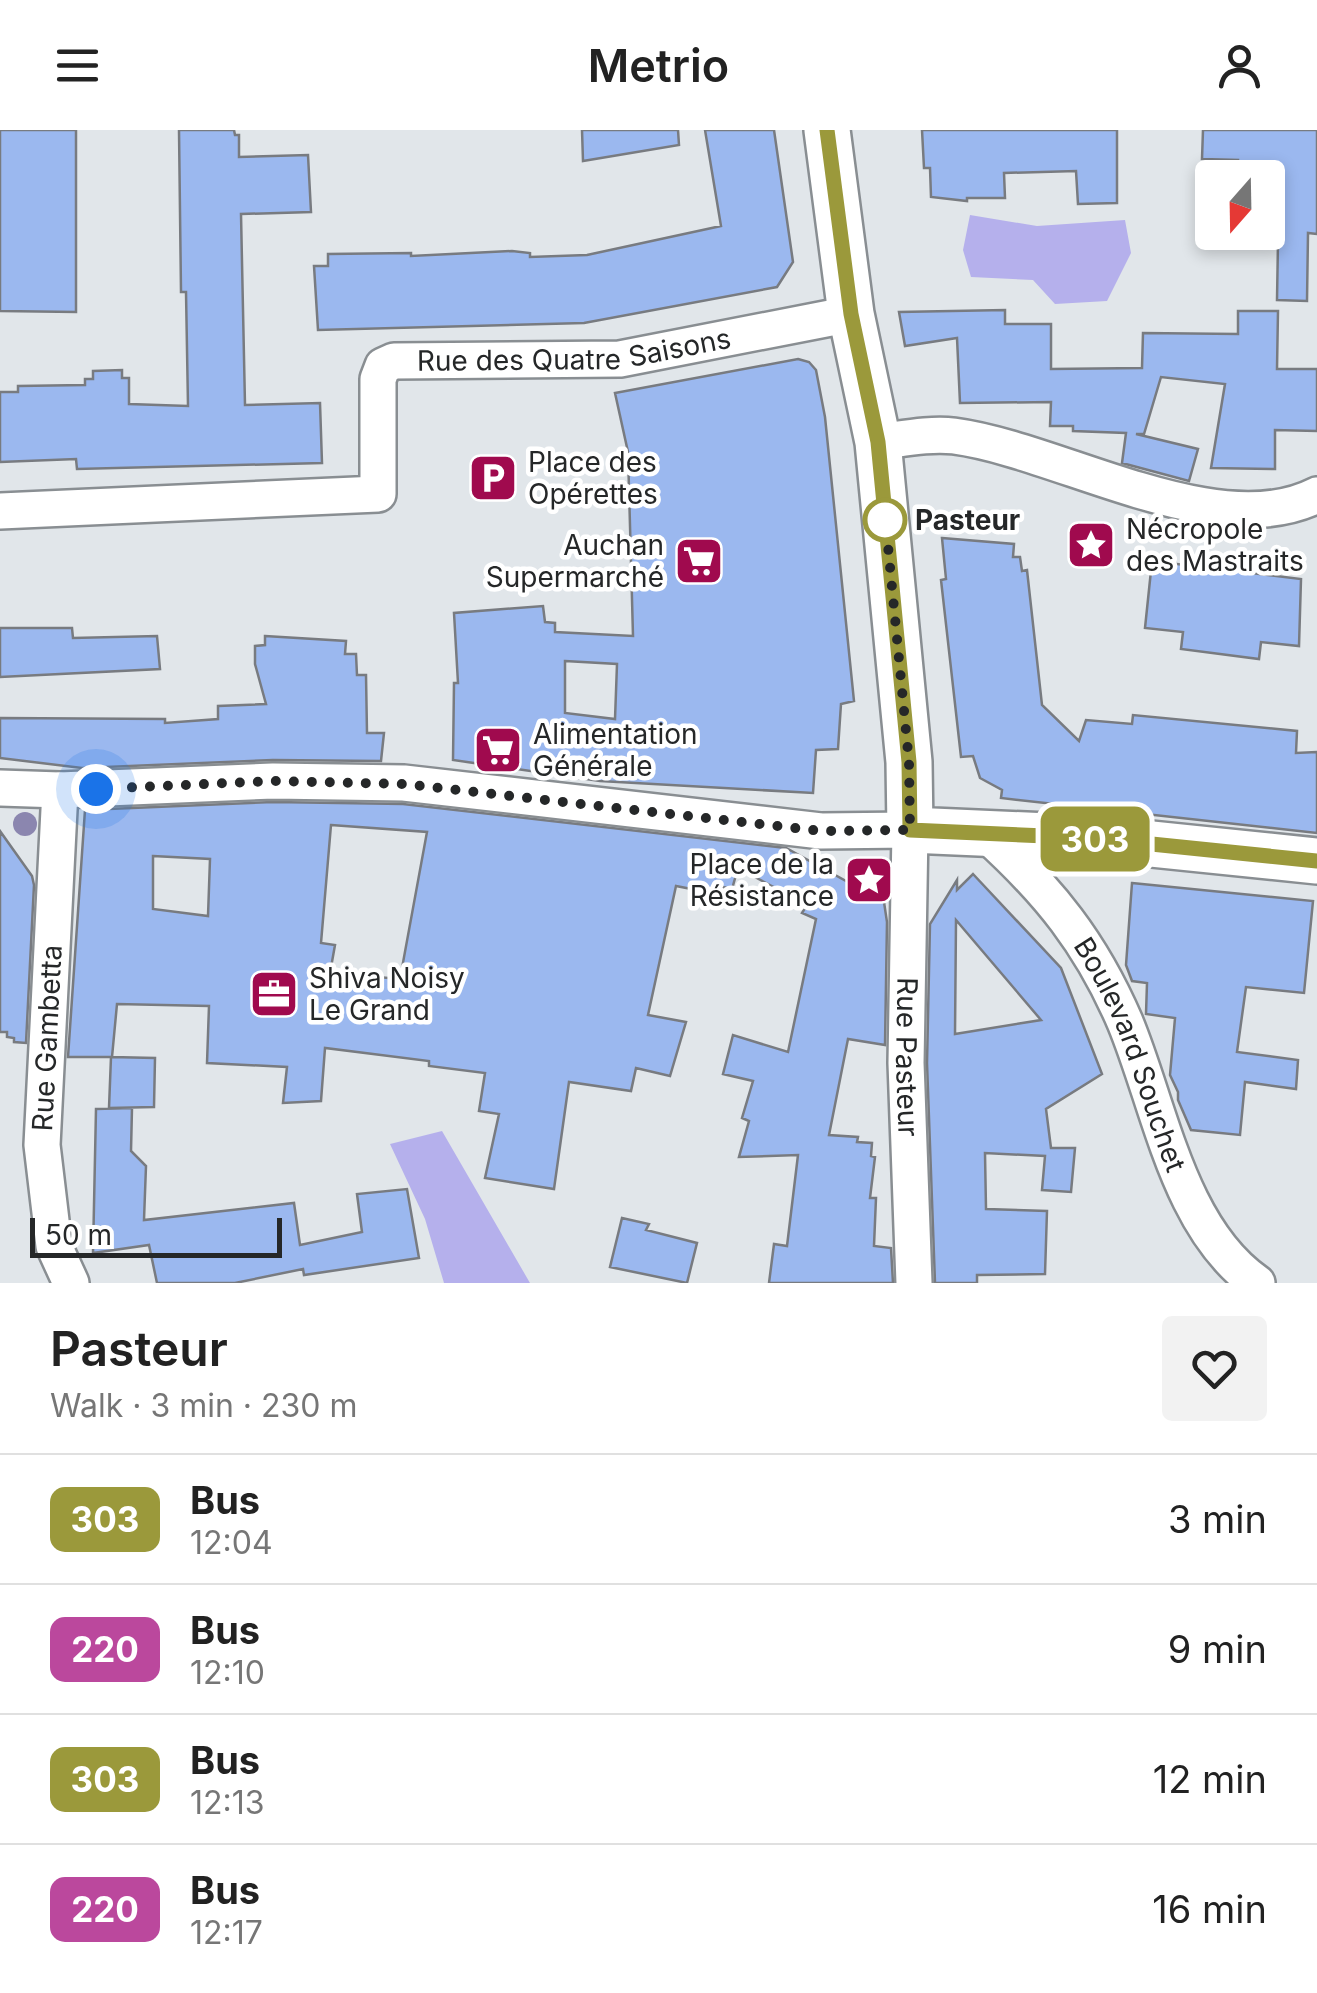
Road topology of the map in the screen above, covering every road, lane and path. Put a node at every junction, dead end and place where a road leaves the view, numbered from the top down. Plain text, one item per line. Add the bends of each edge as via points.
1 (827, 130) edge
2 (851, 314) junction
3 (878, 442) junction
4 (1317, 495) edge
5 (0, 511) edge
6 (0, 788) edge
7 (60, 790) junction
8 (910, 830) junction
9 (986, 834) junction
10 (1317, 861) edge
11 (70, 1283) edge
12 (914, 1283) edge
13 (1257, 1283) edge

1 - 2 street
2 - 3 street
2 - 5 street, Rue des Quatre Saisons via 620,360 394,361 383,366 378,380 378,494
3 - 4 street via 950,436 1217,508 1260,512
3 - 8 street
6 - 7 street
7 - 8 street via 273,781 404,784 821,831
7 - 11 street, Rue Gambetta via 42,1145 54,1246
8 - 9 street
8 - 12 street, Rue Pasteur via 906,1064
9 - 10 street
9 - 13 street, Boulevard Souchet via 1066,915 1125,1023 1195,1208 1220,1250

